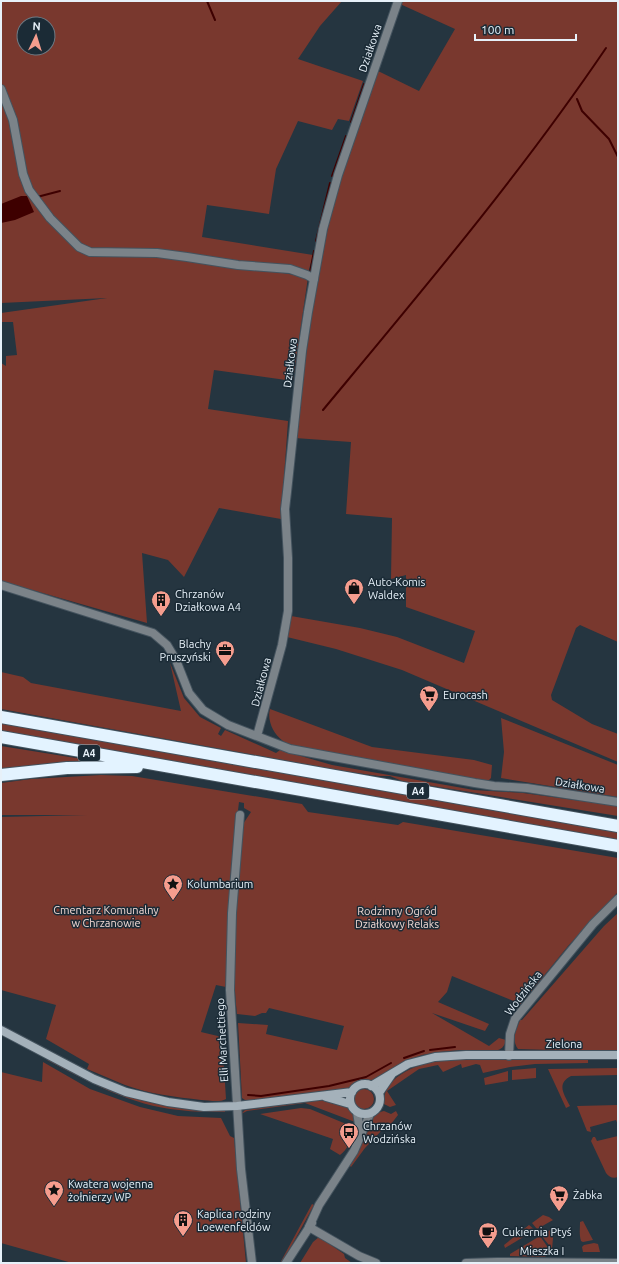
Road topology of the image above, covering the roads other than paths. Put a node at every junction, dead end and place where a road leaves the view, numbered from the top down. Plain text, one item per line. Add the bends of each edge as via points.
1 (398, 1) edge
2 (1, 89) edge
3 (314, 279) junction
4 (1, 585) edge
5 (1, 717) edge
6 (257, 736) junction
7 (1, 737) edge
8 (177, 768) junction
9 (1, 775) edge
10 (618, 802) edge
11 (240, 815) dead end
12 (618, 826) edge
13 (618, 846) edge
14 (618, 899) edge
15 (1, 1030) edge
16 (509, 1056) junction
17 (618, 1056) edge
18 (394, 1072) junction
19 (371, 1086) junction
20 (352, 1092) junction
21 (378, 1093) junction
22 (322, 1096) junction
23 (350, 1104) junction
24 (237, 1106) junction
25 (357, 1112) junction
26 (370, 1114) junction
27 (359, 1141) junction
28 (309, 1227) junction
29 (252, 1263) edge
30 (286, 1263) edge
31 (373, 1263) edge
32 (466, 1263) edge
33 (554, 1263) edge
34 (618, 1263) edge

1 - 3 street, Działkowa via 338,175 329,205
2 - 3 street via 13,120 29,190 50,218 84,250 157,253 238,265 290,269
3 - 6 street, Działkowa via 302,351 285,509 288,611 282,645
4 - 6 street, Działkowa via 153,634 167,645 189,693 203,710 228,725
5 - 12 highway, A4
6 - 10 street, Działkowa via 290,749 326,757 488,785 527,788
7 - 8 highway, A4
8 - 9 highway via 67,768
8 - 13 highway, A4
11 - 24 street, Elli Marchettiego via 230,958
14 - 16 street, Wodzińska via 593,924 515,1019 510,1034
15 - 24 main road via 88,1077 131,1094 181,1104
16 - 17 main road, Zielona
16 - 18 main road via 435,1057 413,1062
18 - 19 main road
18 - 21 main road
19 - 20 main road via 360,1085
19 - 21 main road
20 - 22 main road
20 - 23 main road
21 - 26 main road via 378,1106
22 - 23 main road
22 - 24 main road
23 - 25 main road
24 - 29 street, Elli Marchettiego via 243,1191
25 - 26 main road
25 - 27 street
26 - 27 street
27 - 28 street
28 - 30 street
28 - 31 street
32 - 33 street, Mieszka I
33 - 34 street, Mieszka I

